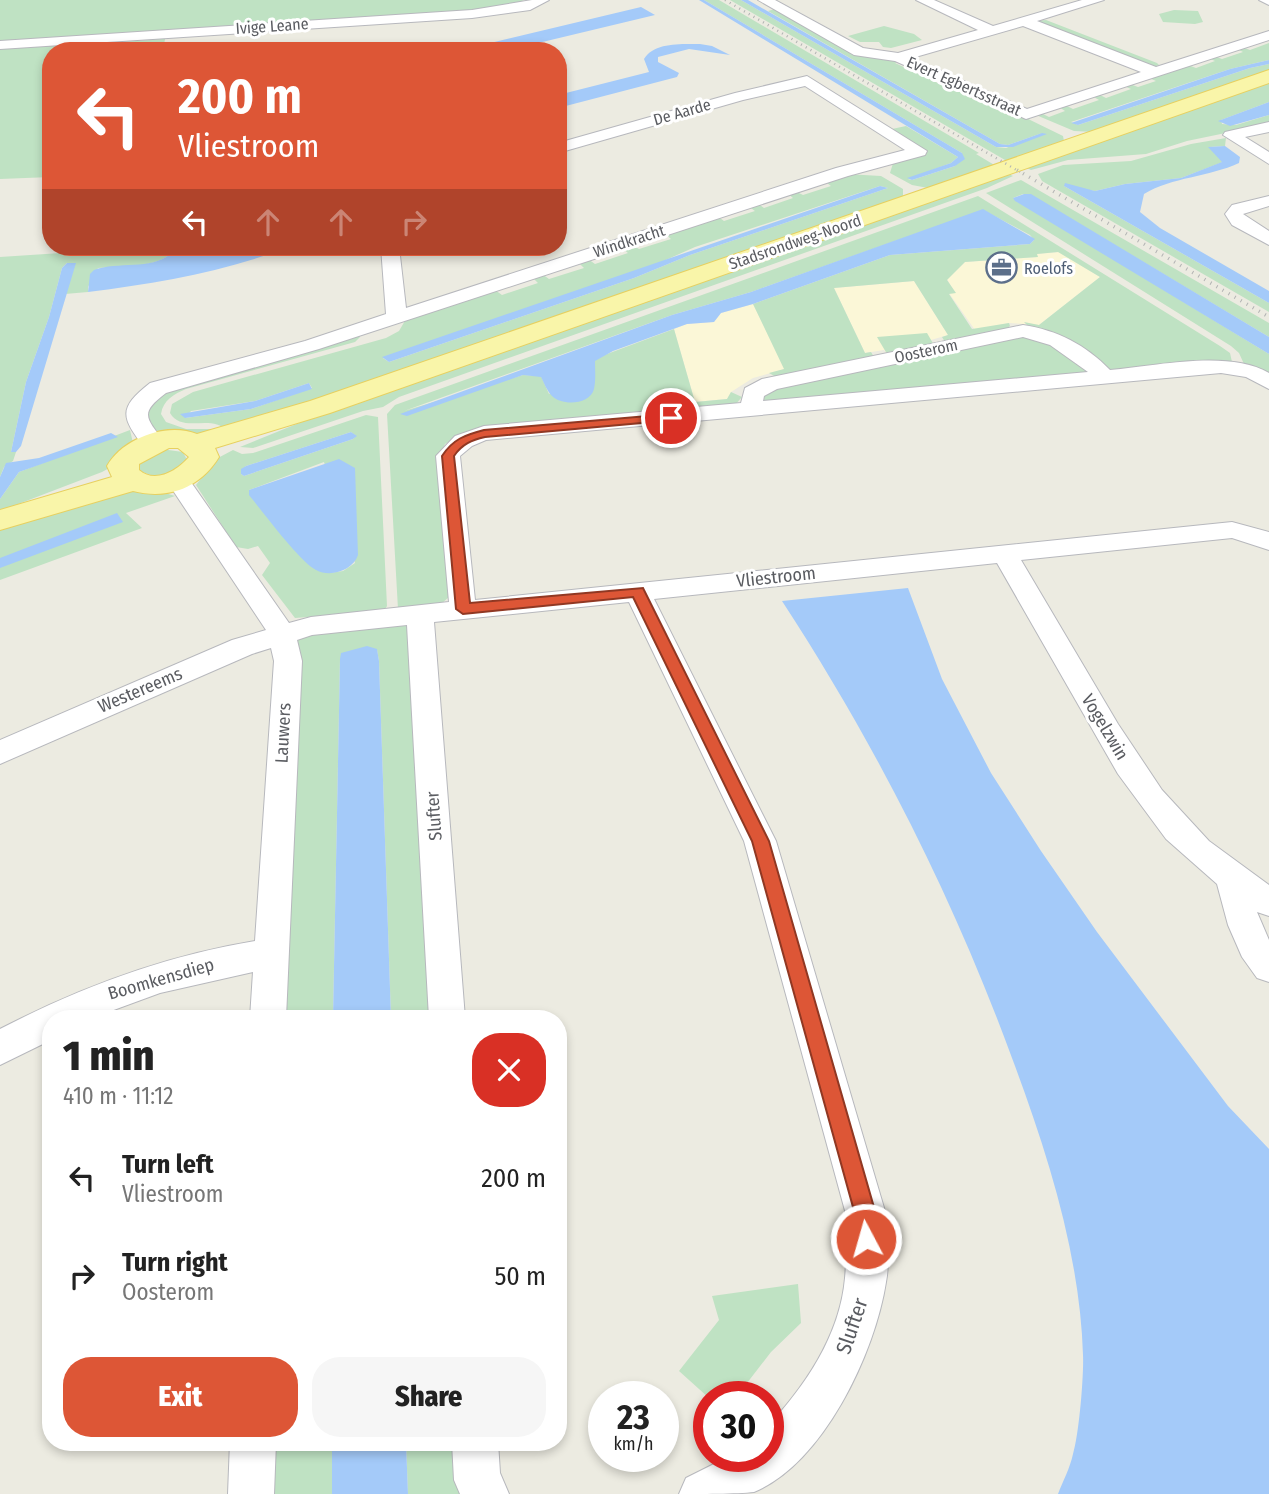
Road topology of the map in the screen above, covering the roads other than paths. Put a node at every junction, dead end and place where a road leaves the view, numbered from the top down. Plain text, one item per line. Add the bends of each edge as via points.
1 (542, 0) edge
2 (765, 0) edge
3 (923, 0) edge
4 (1097, 0) edge
5 (1072, 3) edge
6 (1042, 16) junction
7 (1024, 21) junction
8 (991, 30) junction
9 (1269, 35) edge
10 (42, 42) edge
11 (46, 42) edge
12 (0, 45) edge
13 (898, 57) junction
14 (1172, 66) junction
15 (1155, 72) junction
16 (1269, 76) edge
17 (807, 81) joint
18 (1269, 127) edge
19 (567, 145) edge
20 (1269, 159) edge
21 (1269, 201) edge
22 (1269, 239) edge
23 (391, 256) edge
24 (397, 317) junction
25 (1106, 379) junction
26 (1269, 382) edge
27 (751, 411) junction
28 (152, 442) junction
29 (200, 450) junction
30 (129, 474) junction
31 (178, 480) junction
32 (0, 519) edge
33 (1269, 542) edge
34 (1005, 554) junction
35 (638, 592) junction
36 (463, 609) junction
37 (421, 614) junction
38 (282, 633) junction
39 (0, 753) edge
40 (1232, 878) junction
41 (1269, 902) edge
42 (271, 954) junction
43 (1269, 967) edge
44 (73, 1010) edge
45 (268, 1010) edge
46 (446, 1010) edge
47 (42, 1026) edge
48 (0, 1048) edge
49 (253, 1451) edge
50 (475, 1451) edge
51 (251, 1494) edge
52 (486, 1494) edge
53 (702, 1494) edge

1 - 11 street, Ivige Leane via 530,6 472,14
2 - 13 street via 859,52
3 - 8 street
4 - 5 street, Evert Egbertsstraat
5 - 6 street, Evert Egbertsstraat
6 - 7 street, Evert Egbertsstraat
6 - 14 street
7 - 8 street, Evert Egbertsstraat
7 - 15 street
8 - 13 street, Evert Egbertsstraat
9 - 14 street, Evert Egbertsstraat
10 - 12 street, Ivige Leane
13 - 15 street, Evert Egbertsstraat via 1026,114
14 - 15 street, Evert Egbertsstraat
16 - 29 main road, Stadsrondweg-Noord via 320,407 295,421
17 - 19 street, De Aarde
17 - 24 street, Windkracht via 919,151
18 - 20 street via 1231,135
21 - 22 street via 1234,214 1238,222
23 - 24 street
24 - 28 street, Windkracht via 158,388 142,400 135,415
25 - 26 street via 1222,368 1252,372
25 - 27 street
25 - 27 street, Oosterom via 1054,338 1023,331 770,384 753,393
27 - 36 street via 466,438 448,456
28 - 29 main road via 184,439
28 - 30 main road via 128,458
29 - 31 main road via 191,473
30 - 31 main road via 147,485
30 - 32 main road
31 - 38 street, Lauwers
33 - 34 street, Vliestroom via 1232,530
34 - 35 street, Vliestroom
34 - 40 street, Vogelzwin via 1150,799 1178,831
35 - 36 street, Vliestroom
35 - 53 street, Slufter via 760,841 867,1218 866,1281 850,1344 814,1409 766,1462
36 - 37 street, Vliestroom
37 - 38 street, Vliestroom
37 - 46 street, Slufter
38 - 39 street, Westereems
38 - 42 street, Lauwers via 288,661
40 - 41 street, Vogelzwin
40 - 43 street via 1241,922
42 - 44 street, Boomkensdiep via 210,963 106,994
42 - 45 street, Lauwers
47 - 48 street, Boomkensdiep
49 - 51 street
50 - 52 street via 477,1480

